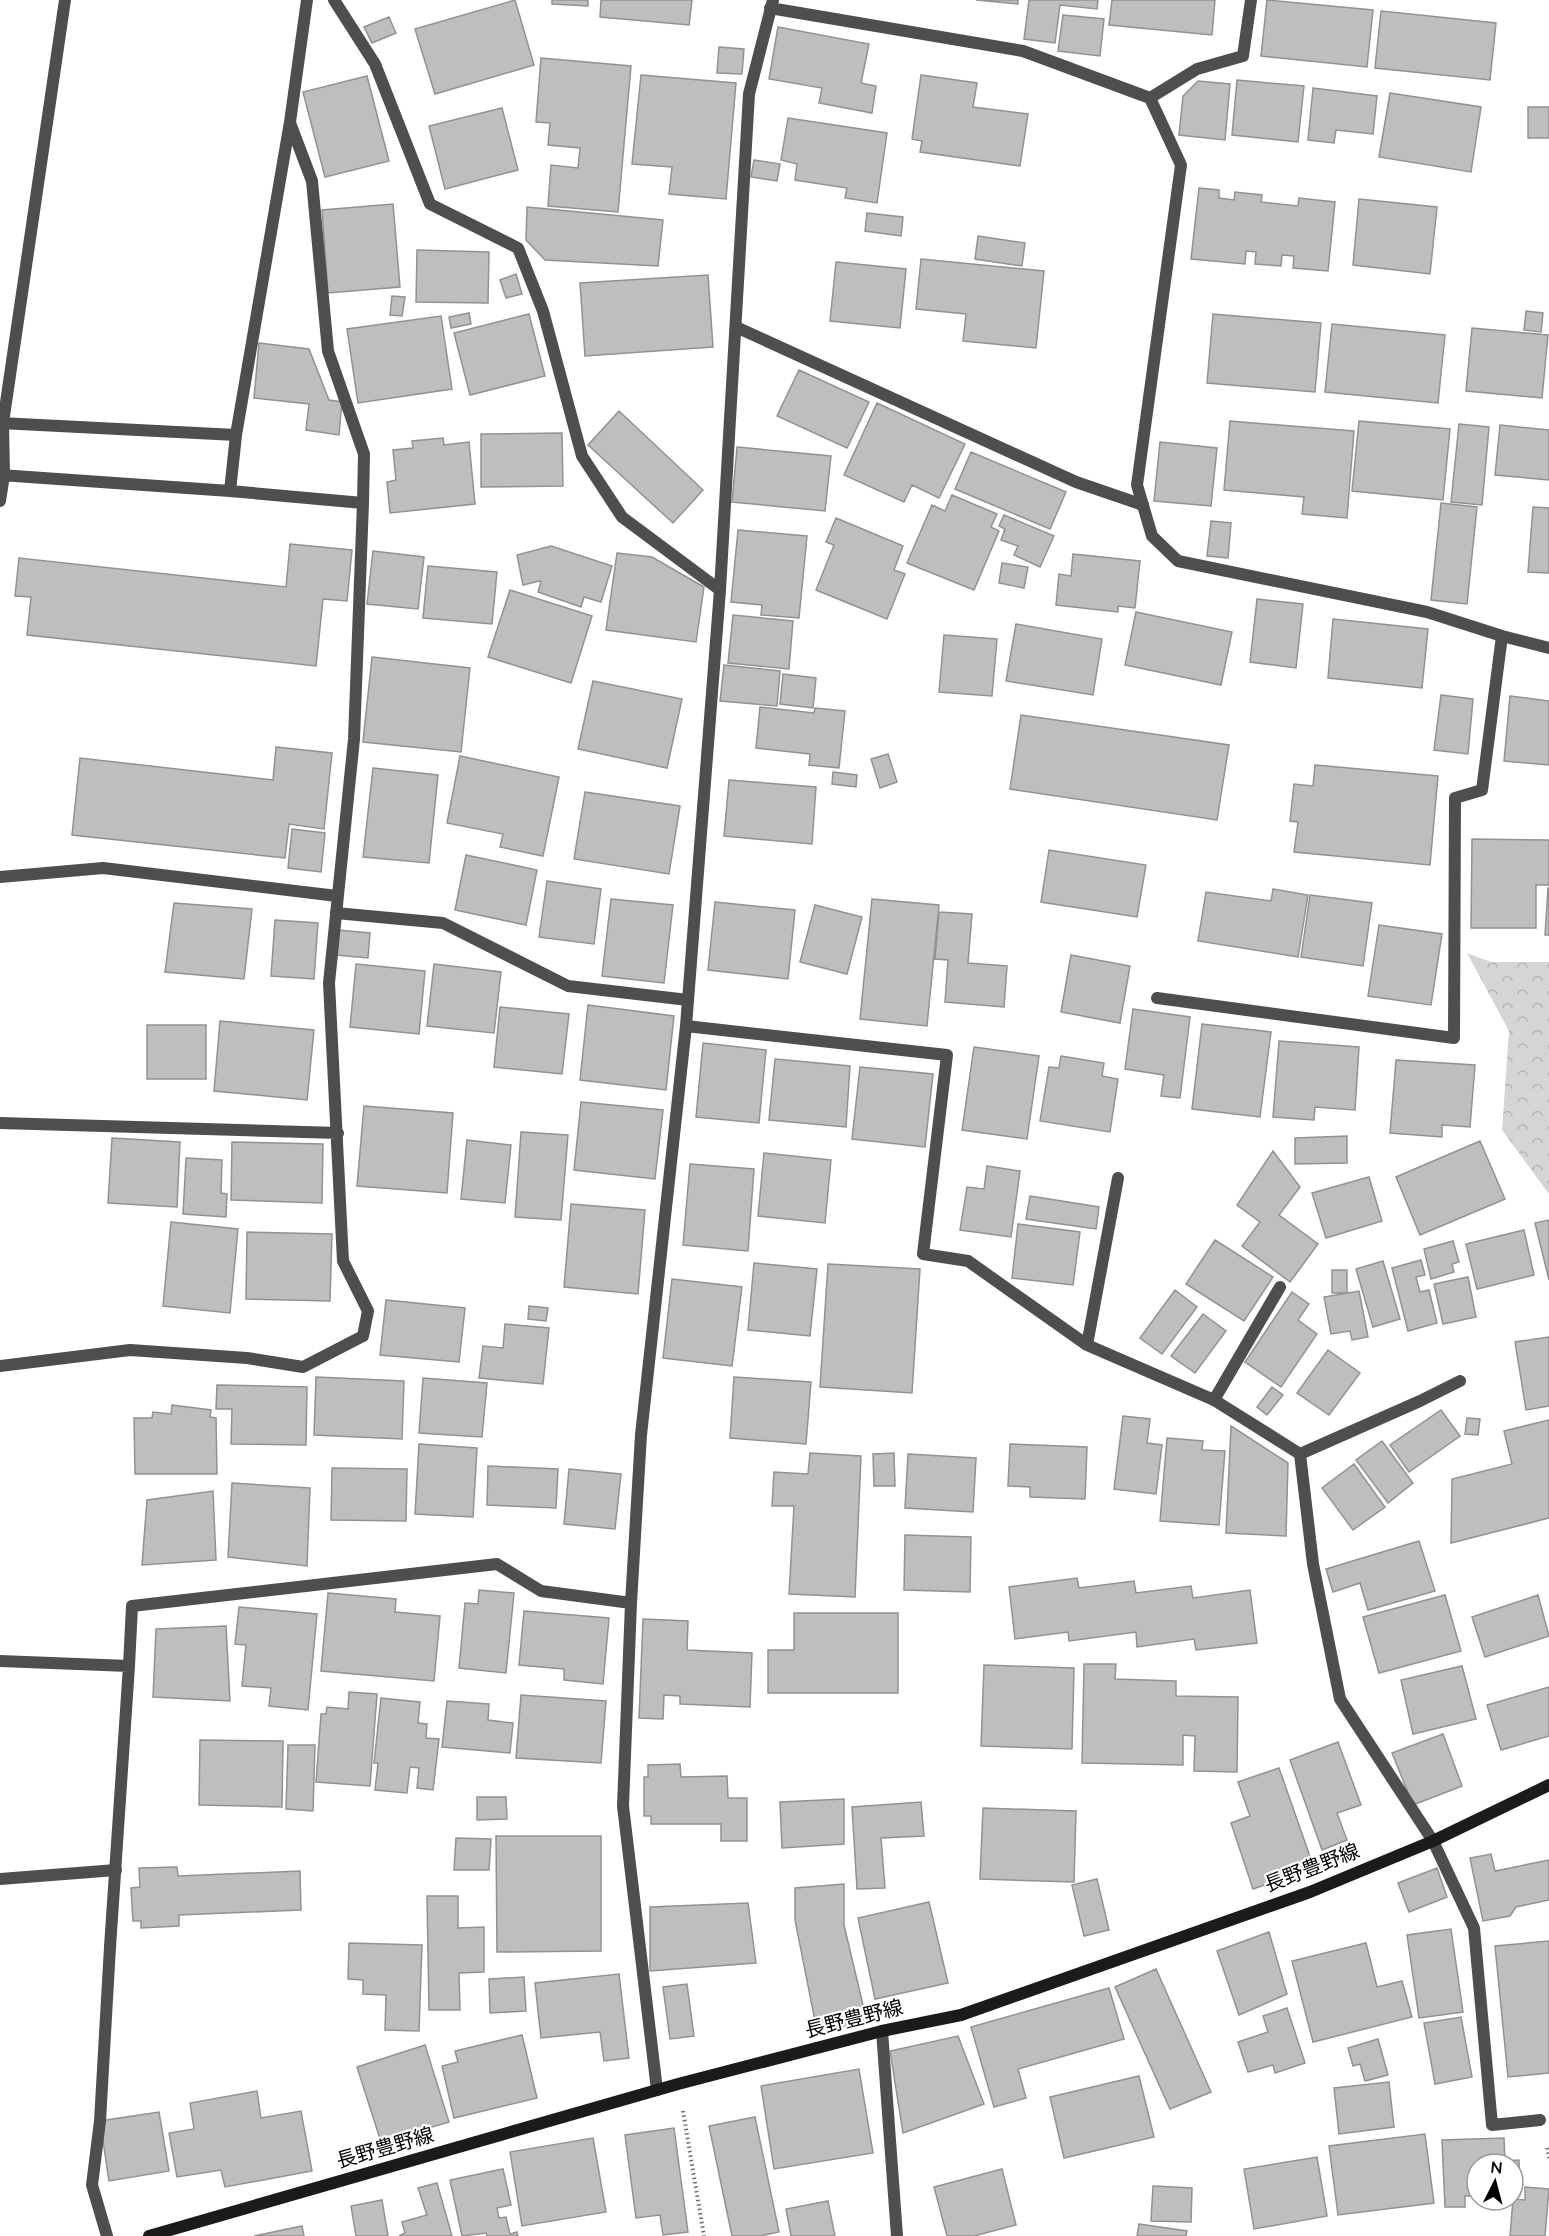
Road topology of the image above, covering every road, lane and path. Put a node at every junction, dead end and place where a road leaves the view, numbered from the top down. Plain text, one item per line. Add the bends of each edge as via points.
1 (65, 0) edge
2 (307, 0) edge
3 (334, 0) edge
4 (1251, 0) edge
5 (771, 4) edge
6 (1150, 98) junction
7 (290, 122) junction
8 (736, 327) junction
9 (2, 423) edge
10 (236, 435) junction
11 (2, 475) edge
12 (230, 491) junction
13 (0, 501) edge
14 (363, 503) junction
15 (1143, 505) junction
16 (720, 590) junction
17 (1502, 636) junction
18 (1549, 648) edge
19 (0, 877) edge
20 (337, 896) junction
21 (336, 913) junction
22 (1157, 998) dead end
23 (688, 1000) junction
24 (686, 1026) junction
25 (0, 1123) edge
26 (338, 1133) junction
27 (1118, 1178) dead end
28 (1280, 1287) dead end
29 (1087, 1345) junction
30 (0, 1366) edge
31 (1460, 1381) dead end
32 (1214, 1400) junction
33 (1300, 1454) junction
34 (632, 1603) junction
35 (0, 1661) edge
36 (129, 1666) junction
37 (1549, 1785) edge
38 (1433, 1841) junction
39 (116, 1870) junction
40 (0, 1879) edge
41 (882, 2031) junction
42 (678, 2084) junction
43 (657, 2090) junction
44 (1540, 2120) dead end
45 (107, 2236) edge
46 (148, 2236) edge
47 (704, 2236) edge
48 (897, 2236) edge

1 - 9 street
2 - 7 street
3 - 16 street via 375,64 430,204 518,248 543,311 582,456 622,517
4 - 6 street via 1243,56 1197,69
5 - 6 street via 1023,51
5 - 8 street via 749,94
6 - 15 street via 1181,165 1137,485
7 - 10 street
7 - 14 street via 312,181 328,351 364,454
8 - 15 street via 1076,482
8 - 16 street
9 - 10 street
9 - 11 street
10 - 12 street
11 - 12 street
11 - 13 street
12 - 14 street
14 - 20 street via 354,740
15 - 17 street via 1152,536 1178,561 1427,612
16 - 23 street
17 - 18 street
17 - 22 street via 1482,790 1455,798 1454,1038
19 - 20 street via 103,868
20 - 21 street
21 - 23 street via 443,923 568,986
21 - 26 street via 329,983
23 - 24 street
24 - 29 street via 947,1055 923,1254 968,1260
24 - 34 street via 641,1435
25 - 26 street
26 - 30 street via 343,1261 368,1311 363,1336 303,1366 129,1350
27 - 29 street
28 - 32 street
29 - 32 street
31 - 33 street
32 - 33 street
33 - 38 street via 1312,1564 1340,1699
34 - 36 street via 542,1591 497,1564 132,1606
34 - 43 street via 623,1806
35 - 36 street
36 - 39 street
37 - 38 main road, 長野豊野線
38 - 41 main road, 長野豊野線 via 1310,1892 961,2015
38 - 44 street via 1474,1928 1492,2125
39 - 40 street
39 - 45 street via 100,2121 92,2185
41 - 42 main road, 長野豊野線
41 - 48 street
42 - 43 main road, 長野豊野線
42 - 47 path
43 - 46 main road, 長野豊野線

